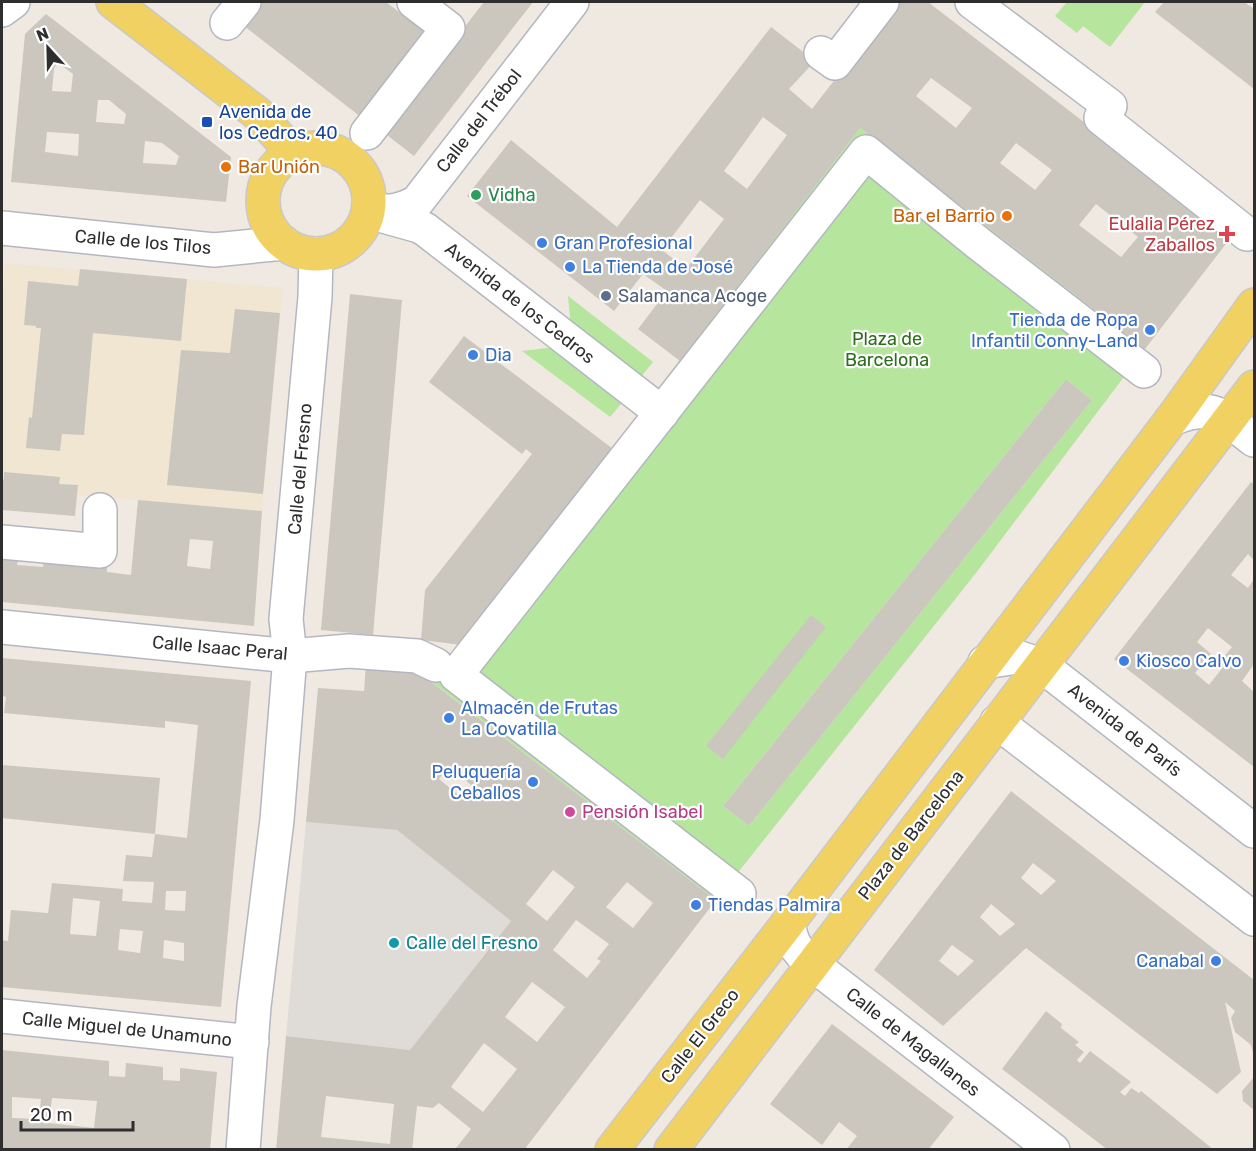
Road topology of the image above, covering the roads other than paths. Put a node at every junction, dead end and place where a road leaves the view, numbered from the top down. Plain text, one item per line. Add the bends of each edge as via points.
1 (13, 2) edge
2 (572, 2) edge
3 (882, 2) edge
4 (972, 2) edge
5 (119, 3) edge
6 (423, 4) edge
7 (2, 10) edge
8 (821, 53) dead end
9 (367, 133) dead end
10 (293, 153) junction
11 (369, 210) junction
12 (2, 228) edge
13 (1247, 234) dead end
14 (284, 243) junction
15 (316, 254) junction
16 (1254, 305) edge
17 (1144, 372) dead end
18 (1254, 387) edge
19 (662, 413) junction
20 (1172, 419) junction
21 (1229, 421) junction
22 (1254, 440) edge
23 (100, 510) dead end
24 (2, 542) edge
25 (2, 627) edge
26 (290, 656) junction
27 (986, 662) junction
28 (1041, 664) junction
29 (436, 665) dead end
30 (997, 722) junction
31 (1254, 831) edge
32 (739, 894) dead end
33 (1254, 919) edge
34 (788, 923) junction
35 (812, 964) junction
36 (2, 1016) edge
37 (252, 1042) junction
38 (243, 1149) edge
39 (612, 1149) edge
40 (671, 1149) edge
41 (1053, 1149) edge

1 - 7 street
2 - 11 street, Calle del Trébol via 417,202 388,212
3 - 8 street via 835,63
4 - 13 street via 1110,106 1101,118
5 - 10 main road via 258,114
6 - 9 street via 448,28
10 - 11 main road via 311,148 330,149 346,157 359,168 367,184
10 - 14 main road via 278,164 263,195 264,214 271,230
11 - 15 main road via 366,222 350,242
11 - 19 street, Avenida de los Cedros via 419,226
12 - 14 street, Calle de los Tilos via 214,250
14 - 15 main road via 299,252
15 - 26 street, Calle del Fresno via 286,620
16 - 20 main road
17 - 19 street via 866,152
18 - 21 main road, Plaza de Barcelona
19 - 32 street via 456,675
20 - 21 street via 1202,410 1213,411
20 - 27 main road
21 - 22 street
21 - 28 main road, Plaza de Barcelona
23 - 24 street via 100,551
25 - 26 street, Calle Isaac Peral
26 - 29 street, Calle Isaac Peral via 350,651 417,656
26 - 37 street, Calle del Fresno via 277,820
27 - 28 street, Avenida de París via 1017,657
27 - 34 main road
28 - 30 main road, Plaza de Barcelona
28 - 31 street, Avenida de París
30 - 33 street
30 - 35 main road, Plaza de Barcelona
34 - 35 street, Calle de Magallanes via 796,950
34 - 39 main road, Calle El Greco
35 - 40 main road
35 - 41 street, Calle de Magallanes
36 - 37 street, Calle Miguel de Unamuno
37 - 38 street, Calle del Fresno

